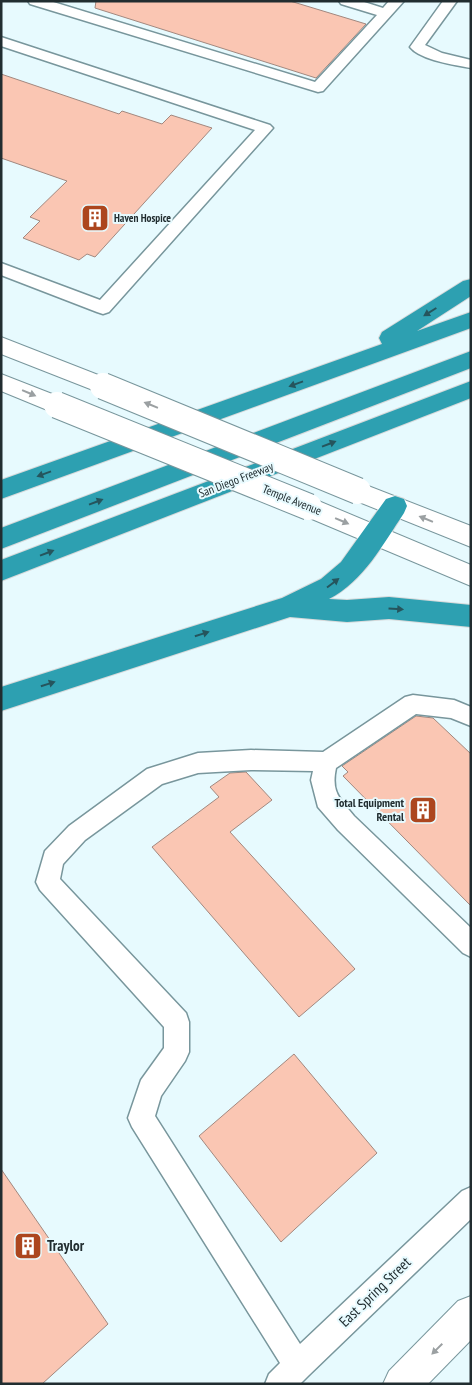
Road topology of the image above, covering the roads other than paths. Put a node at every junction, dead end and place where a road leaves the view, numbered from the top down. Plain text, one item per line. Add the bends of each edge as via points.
1 (35, 1) edge
2 (346, 1) edge
3 (397, 1) edge
4 (450, 1) edge
5 (386, 13) junction
6 (1, 41) edge
7 (471, 64) edge
8 (1, 269) edge
9 (471, 286) edge
10 (471, 320) edge
11 (1, 345) edge
12 (471, 346) edge
13 (471, 360) edge
14 (342, 368) junction
15 (1, 382) edge
16 (471, 389) edge
17 (1, 490) edge
18 (395, 506) junction
19 (1, 519) edge
20 (375, 535) junction
21 (471, 537) edge
22 (1, 539) edge
23 (1, 571) edge
24 (471, 576) edge
25 (290, 606) junction
26 (471, 616) edge
27 (1, 699) edge
28 (471, 717) edge
29 (326, 762) junction
30 (471, 945) edge
31 (471, 1200) edge
32 (471, 1314) edge
33 (288, 1375) edge
34 (402, 1384) edge

1 - 5 lane via 318,88
2 - 5 lane
3 - 5 lane
4 - 7 lane via 417,47
6 - 8 lane via 265,128 103,308
9 -> 14 highway
10 - 14 highway
18 -> 11 main road, bridge
12 - 19 highway
22 -> 13 highway
14 -> 17 highway
15 -> 20 main road, Temple Avenue, bridge
23 -> 16 highway, San Diego Freeway
18 - 20 highway
21 -> 18 main road
20 - 24 main road, Temple Avenue
25 -> 20 highway via 330,586 356,562
25 -> 26 highway via 347,611 389,608
27 -> 25 highway
28 - 29 lane via 454,709 412,704
29 - 30 lane via 322,780 326,800
29 - 33 lane via 251,760 198,763 155,776 77,833 53,859 48,882 177,1022 176,1052 150,1089 141,1118
31 - 33 lane, East Spring Street
32 -> 34 main road

